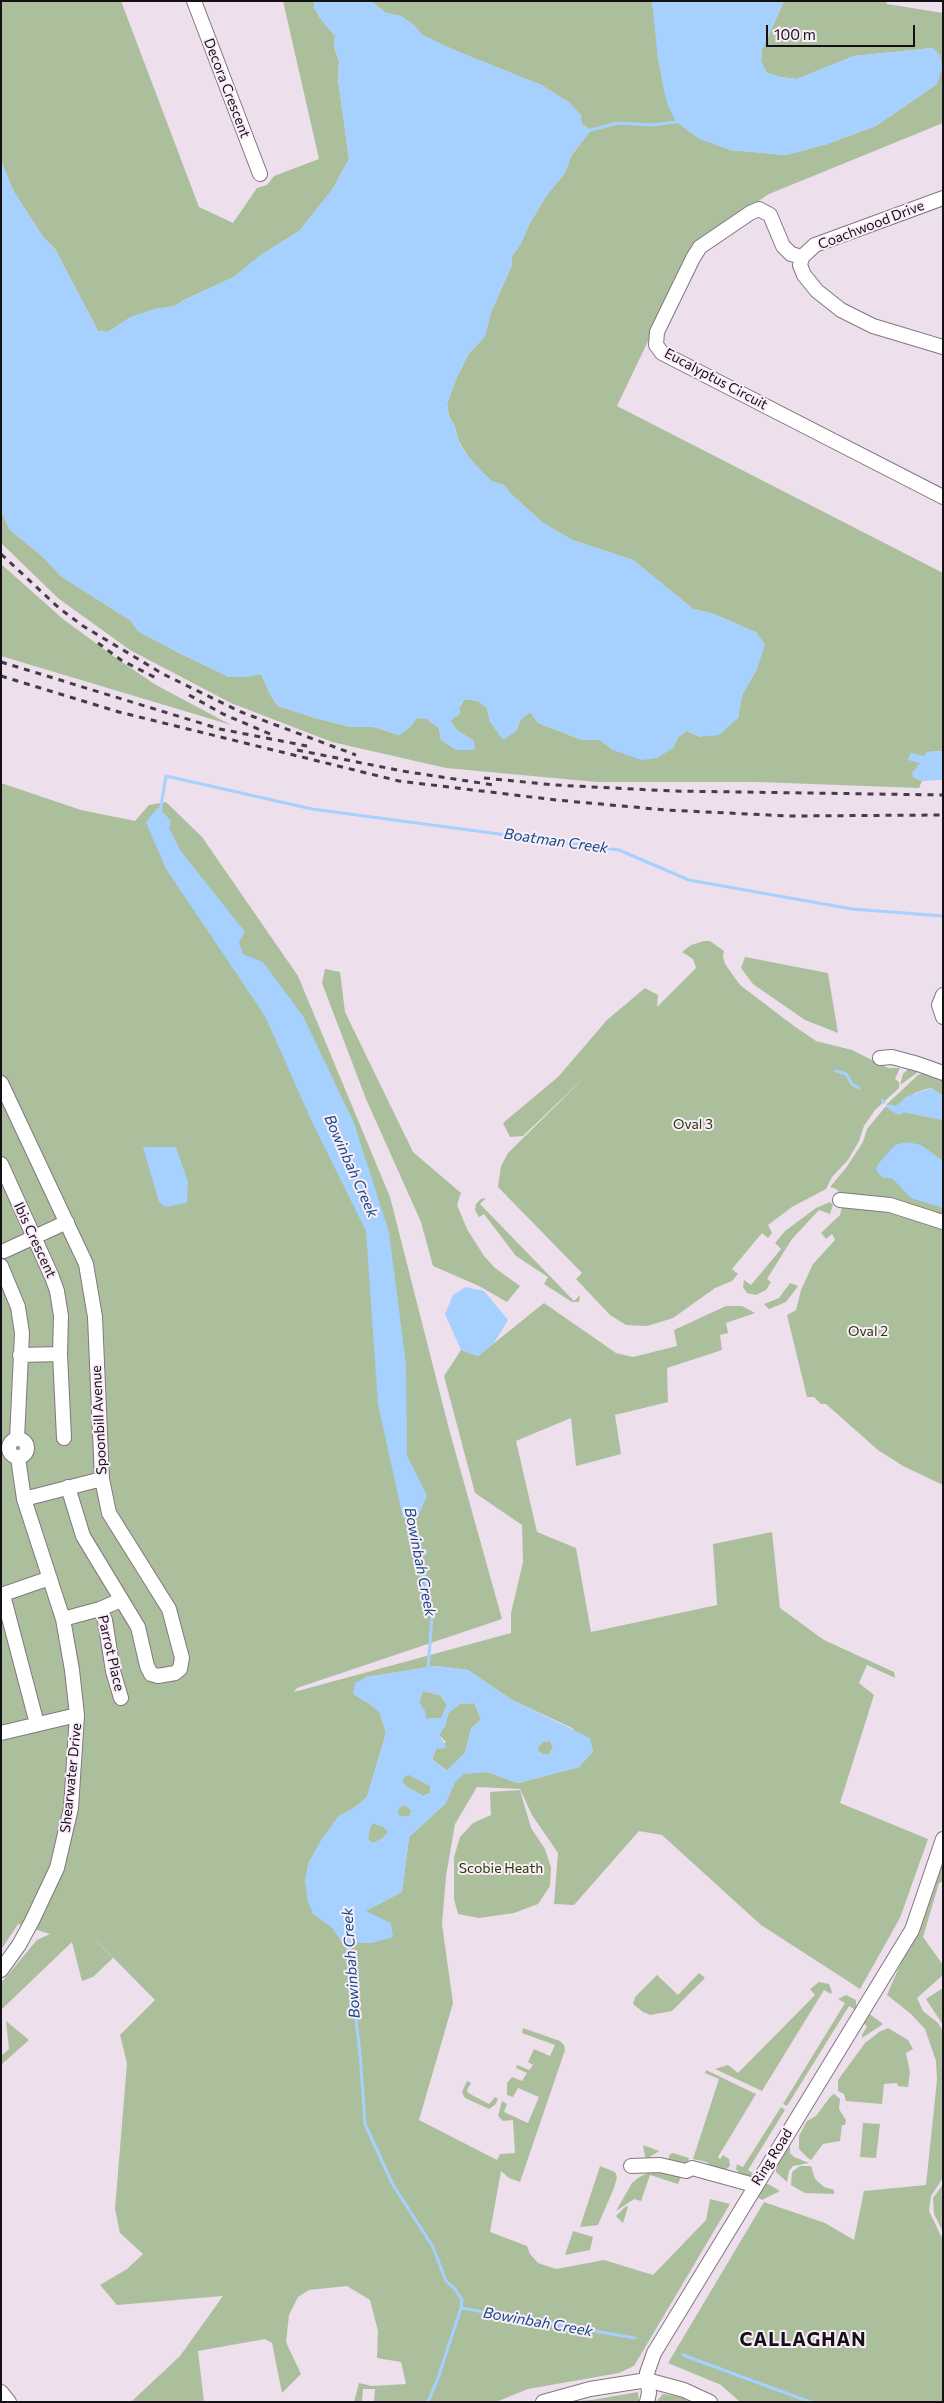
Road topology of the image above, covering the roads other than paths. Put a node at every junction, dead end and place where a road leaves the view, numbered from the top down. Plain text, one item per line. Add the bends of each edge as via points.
1 (194, 1) edge
2 (260, 174) dead end
3 (943, 198) edge
4 (802, 257) junction
5 (943, 347) edge
6 (943, 497) edge
7 (943, 995) edge
8 (943, 1017) edge
9 (880, 1058) dead end
10 (943, 1073) edge
11 (1, 1083) edge
12 (1, 1164) edge
13 (840, 1200) dead end
14 (66, 1222) junction
15 (943, 1222) edge
16 (34, 1237) junction
17 (2, 1253) edge
18 (1, 1266) edge
19 (60, 1354) junction
20 (20, 1355) junction
21 (64, 1438) dead end
22 (11, 1449) edge
23 (102, 1479) junction
24 (68, 1487) junction
25 (24, 1498) junction
26 (50, 1578) junction
27 (2, 1595) edge
28 (122, 1600) junction
29 (100, 1609) junction
30 (63, 1619) junction
31 (121, 1698) dead end
32 (77, 1715) junction
33 (37, 1724) junction
34 (1, 1733) edge
35 (943, 1839) edge
36 (1, 1970) edge
37 (631, 2166) dead end
38 (754, 2185) junction
39 (647, 2380) junction
40 (1, 2392) edge
41 (9, 2402) edge
42 (543, 2402) edge
43 (647, 2402) edge
44 (710, 2402) edge

1 - 2 street, Decora Crescent
3 - 4 street, Coachwood Drive via 815,245
4 - 5 street, Coachwood Drive via 800,265 804,275 817,291 841,310 873,326
4 - 6 street, Eucalyptus Circuit via 791,254 783,246 770,215 759,209 750,213 700,248 658,332 656,344 662,353
7 - 8 street via 939,1005
9 - 10 street via 892,1058
11 - 14 street, Spoonbill Avenue
12 - 16 street, Ibis Crescent
13 - 15 street via 890,1204
14 - 16 street
14 - 23 street, Spoonbill Avenue via 86,1264 92,1292
16 - 17 street
16 - 19 street, Ibis Crescent via 57,1291 61,1316
18 - 20 street, Shearwater Drive via 18,1307 22,1333
19 - 20 street
19 - 21 street, Ibis Crescent
20 - 22 street, Shearwater Drive
22 - 25 street, Shearwater Drive
23 - 24 street
23 - 28 street, Spoonbill Avenue via 110,1512 169,1609 182,1658 180,1669 158,1676 151,1674 138,1627
24 - 25 street
24 - 28 street, Spoonbill Avenue via 83,1536
25 - 26 street, Shearwater Drive
26 - 27 street
26 - 30 street, Shearwater Drive
27 - 33 street
28 - 29 street
29 - 30 street
29 - 31 street, Parrot Place
30 - 32 street, Shearwater Drive
32 - 33 street
32 - 36 street, Shearwater Drive via 71,1808 57,1868 19,1945
33 - 34 street
35 - 38 street, Ring Road via 912,1930
37 - 38 street via 660,2165 686,2171 692,2168
38 - 39 street, Ring Road via 654,2353
39 - 42 street via 590,2389
39 - 43 street, Ring Road
39 - 44 street via 684,2390
40 - 41 street

